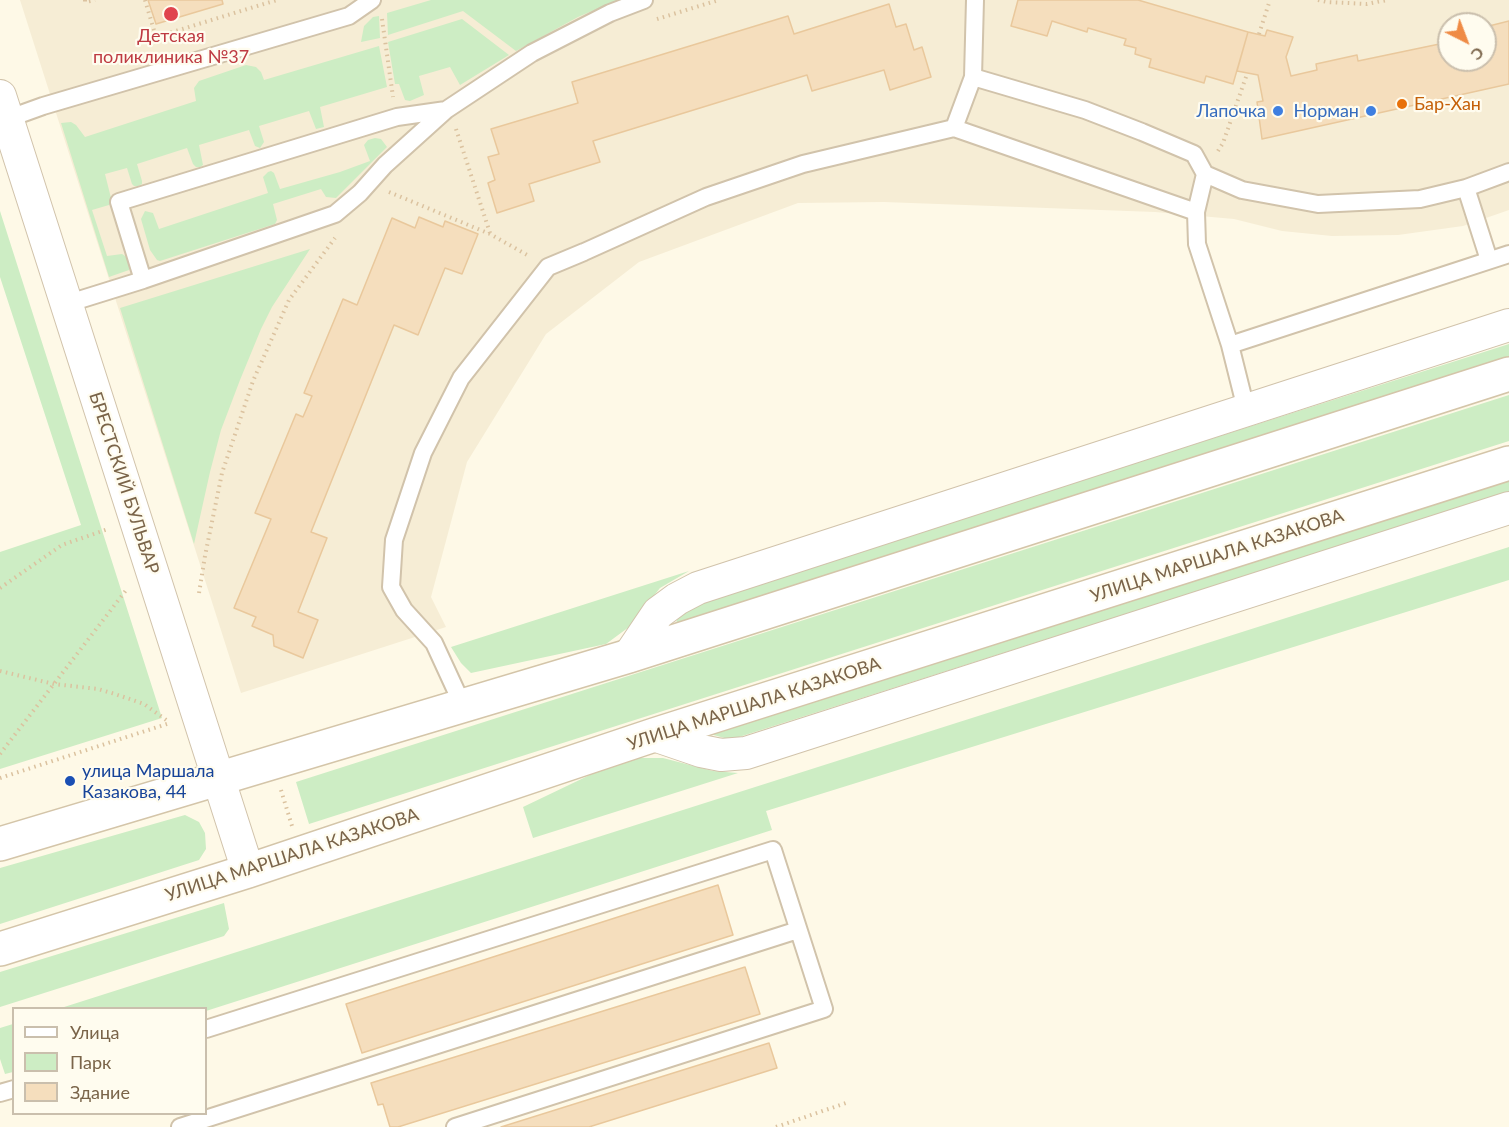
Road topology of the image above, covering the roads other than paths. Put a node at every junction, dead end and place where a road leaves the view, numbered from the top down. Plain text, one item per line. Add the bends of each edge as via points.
1 (372, 0) edge
2 (644, 0) edge
3 (975, 0) edge
4 (973, 76) junction
5 (4, 107) edge
6 (446, 110) junction
7 (954, 128) junction
8 (1509, 172) edge
9 (1204, 174) junction
10 (1466, 188) junction
11 (1196, 212) junction
12 (1509, 254) edge
13 (1490, 260) junction
14 (143, 280) junction
15 (66, 304) junction
16 (1509, 325) edge
17 (1230, 345) junction
18 (1509, 374) edge
19 (1246, 409) junction
20 (1509, 463) edge
21 (1509, 508) edge
22 (629, 656) junction
23 (463, 706) junction
24 (654, 735) junction
25 (218, 778) junction
26 (0, 844) edge
27 (248, 871) junction
28 (798, 930) junction
29 (0, 949) edge
30 (207, 1029) edge
31 (180, 1127) edge
32 (455, 1127) edge

1 - 5 lane via 349,16 43,106
2 - 6 lane via 610,12 532,53
3 - 4 lane
4 - 7 lane
4 - 9 lane via 1084,110 1152,136 1194,154
5 - 15 street, БРЕСТСКИЙ БУЛЬВАР
6 - 14 lane via 335,214
6 - 14 lane via 397,117 119,202
7 - 11 lane
7 - 23 lane via 803,164 706,197 548,267 460,378 423,453 394,540 391,587 404,610 435,643
8 - 10 lane
9 - 10 lane via 1242,190 1318,204 1420,199
9 - 11 lane
10 - 13 lane
11 - 17 lane via 1197,244
12 - 13 lane
13 - 17 lane
14 - 15 lane
15 - 25 street, БРЕСТСКИЙ БУЛЬВАР
16 - 19 street
17 - 19 lane
18 - 22 main road
19 - 22 street via 698,588 658,613
20 - 24 main road, УЛИЦА МАРШАЛА КАЗАКОВА
21 - 24 street via 746,753 721,755
22 - 23 main road
23 - 25 main road
24 - 27 main road, УЛИЦА МАРШАЛА КАЗАКОВА
25 - 26 main road
25 - 27 street, БРЕСТСКИЙ БУЛЬВАР
27 - 29 main road, УЛИЦА МАРШАЛА КАЗАКОВА
28 - 30 lane via 773,850
28 - 31 lane
28 - 32 lane via 824,1009

